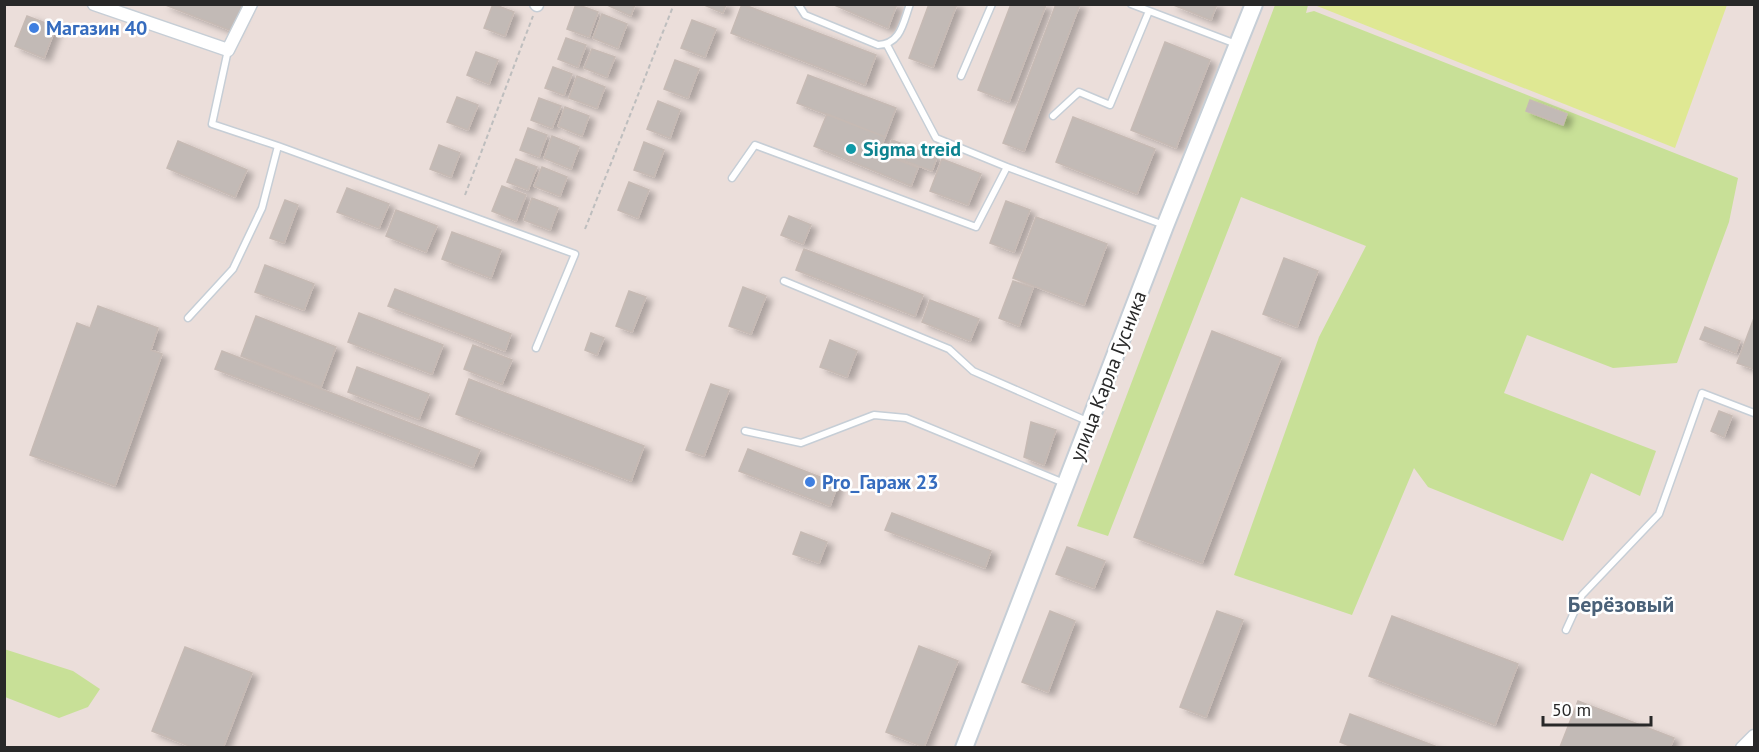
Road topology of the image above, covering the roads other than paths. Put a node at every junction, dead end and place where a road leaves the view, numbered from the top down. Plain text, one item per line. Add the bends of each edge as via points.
1 (94, 4) edge
2 (251, 4) edge
3 (798, 4) edge
4 (910, 4) edge
5 (992, 4) edge
6 (1131, 4) edge
7 (1254, 4) edge
8 (1149, 11) junction
9 (887, 45) junction
10 (1237, 45) junction
11 (228, 50) junction
12 (961, 76) dead end
13 (1053, 116) dead end
14 (278, 146) junction
15 (1007, 167) junction
16 (732, 178) dead end
17 (1165, 226) junction
18 (784, 282) dead end
19 (188, 318) dead end
20 (536, 348) dead end
21 (1755, 413) edge
22 (1091, 423) junction
23 (745, 431) dead end
24 (1067, 484) junction
25 (1566, 630) dead end
26 (1755, 736) edge
27 (964, 747) edge
28 (1742, 747) edge

1 - 11 street
2 - 11 street
3 - 9 lane via 805,15 878,45
4 - 9 lane via 897,39
5 - 12 lane
6 - 8 lane
7 - 10 street, улица Карла Гусника
8 - 10 lane
8 - 13 lane via 1110,105 1079,92
9 - 15 lane via 936,138
10 - 17 street, улица Карла Гусника
11 - 14 lane via 212,124
14 - 19 lane via 262,208 233,269
14 - 20 lane via 575,254
15 - 16 lane via 976,227 755,146
15 - 17 lane
17 - 22 street, улица Карла Гусника
18 - 22 lane via 949,348 973,371
21 - 25 lane via 1702,393 1659,514 1582,595
22 - 24 street, улица Карла Гусника
23 - 24 lane via 801,443 874,415 887,414 906,418
24 - 27 street, улица Карла Гусника
26 - 28 street

